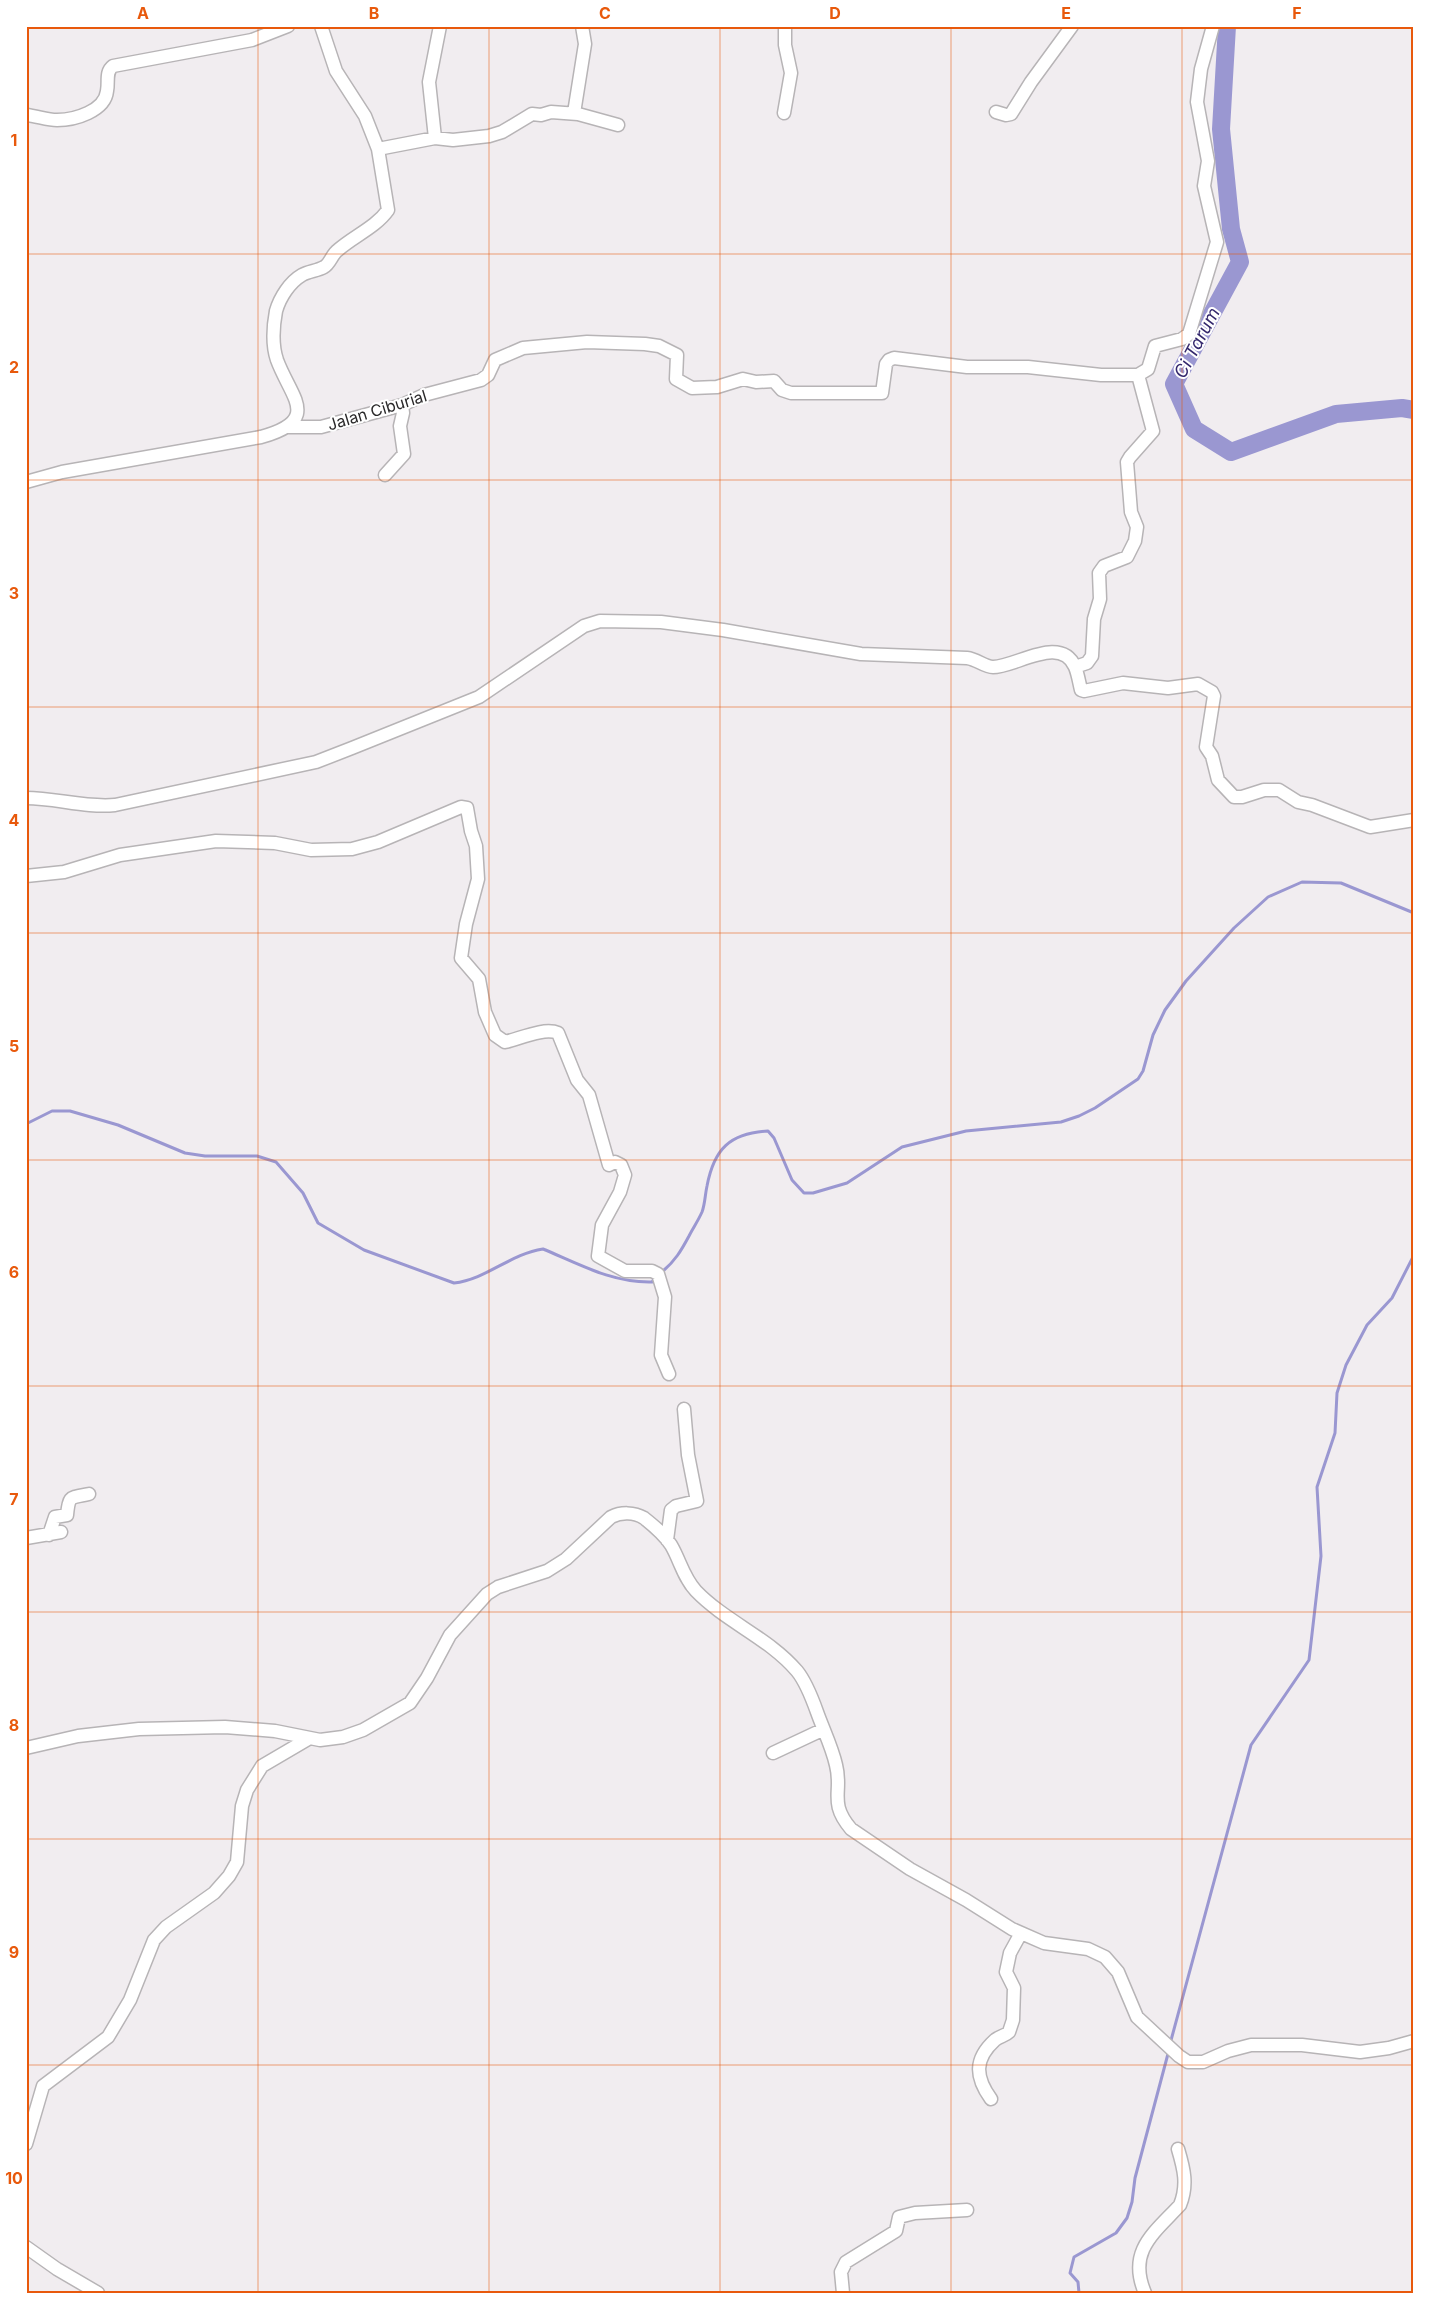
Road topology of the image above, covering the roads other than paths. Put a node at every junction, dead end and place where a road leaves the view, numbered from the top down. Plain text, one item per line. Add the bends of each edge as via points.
1 (288, 26) edge
2 (321, 26) edge
3 (440, 26) edge
4 (582, 26) edge
5 (785, 26) edge
6 (1072, 26) edge
7 (1213, 26) edge
8 (784, 112) dead end
9 (996, 112) dead end
10 (574, 113) junction
11 (26, 116) edge
12 (618, 125) dead end
13 (435, 138) junction
14 (378, 149) junction
15 (1138, 375) junction
16 (402, 405) junction
17 (288, 427) junction
18 (385, 475) dead end
19 (26, 482) edge
20 (1075, 667) junction
21 (26, 798) edge
22 (1414, 820) edge
23 (26, 876) edge
24 (670, 1374) dead end
25 (684, 1409) dead end
26 (89, 1494) dead end
27 (26, 1538) edge
28 (667, 1540) junction
29 (822, 1730) junction
30 (308, 1739) junction
31 (26, 1748) edge
32 (774, 1753) dead end
33 (1021, 1933) junction
34 (1414, 2041) edge
35 (991, 2099) dead end
36 (26, 2144) edge
37 (1178, 2149) dead end
38 (967, 2210) dead end
39 (26, 2247) edge
40 (98, 2293) edge
41 (843, 2293) edge
42 (1145, 2293) edge

1 - 11 street via 252,40 113,66 108,74 105,100 99,107 63,120
2 - 14 street via 336,71 365,116
3 - 13 street via 429,82
4 - 10 street via 585,44
5 - 8 street via 786,54 791,73
6 - 9 street via 1011,114
7 - 15 street via 1201,69 1197,102 1208,161 1204,186 1217,246 1189,334 1155,346 1148,369
10 - 12 street
10 - 13 street via 532,114 489,136 453,140
13 - 14 street
14 - 17 street via 388,210 382,219 336,250 325,267 296,280 279,302 274,328 275,352 298,406
15 - 16 street, Jalan Ciburial via 1101,375 1028,367 968,367 894,358 886,364 884,392 881,394 791,394 774,381 743,379 717,387 692,388 676,379 678,358 675,353 652,345 601,341 520,349 496,360 485,378 424,395
15 - 20 street via 1153,431 1127,462 1137,531 1127,557 1104,566 1099,573 1100,599 1094,619 1092,656 1087,663
16 - 17 street, Jalan Ciburial via 321,427
16 - 18 street via 400,426 404,454
17 - 19 street via 261,437 79,468
20 - 21 street via 1060,652 1034,655 991,667 976,659 861,654 683,625 600,621 572,632 479,697 316,762 115,805
20 - 22 street via 1084,692 1122,683 1168,688 1198,684 1212,692 1214,703 1206,747 1212,756 1218,780 1234,797 1279,790 1298,802 1373,828
23 - 24 street via 64,872 120,855 216,841 258,841 311,850 352,849 378,842 461,807 467,808 470,832 476,846 478,878 461,958 479,978 485,1012 498,1039 505,1042 537,1034 558,1033 577,1080 588,1092 609,1165 615,1162 620,1165 625,1175 620,1192 602,1225 598,1256 625,1271 658,1274 665,1296 661,1350
25 - 28 street via 688,1455 698,1501 671,1510
26 - 27 street via 69,1499 66,1515 55,1517 55,1533
28 - 29 street via 695,1590 768,1644 797,1671 813,1702
28 - 30 street via 640,1516 616,1515 558,1565 537,1576 495,1589 480,1600 450,1635 410,1703 356,1732 327,1740
29 - 32 street
29 - 33 street via 837,1766 837,1803 851,1829 910,1869
30 - 31 street via 265,1730 176,1727 78,1736
30 - 36 street via 262,1766 247,1790 242,1806 237,1862 214,1893 166,1927 154,1940 130,2000 108,2037 43,2086
33 - 34 street via 1044,1943 1088,1949 1105,1957 1118,1972 1137,2017 1184,2060 1200,2063 1250,2045 1302,2045 1360,2052
33 - 35 street via 1010,1953 1006,1972 1014,1988 1013,2020 1009,2032 982,2054 981,2084
37 - 42 street via 1185,2174 1182,2199 1140,2252 1139,2272
38 - 41 street via 899,2217 896,2231 846,2262 840,2272
39 - 40 street

